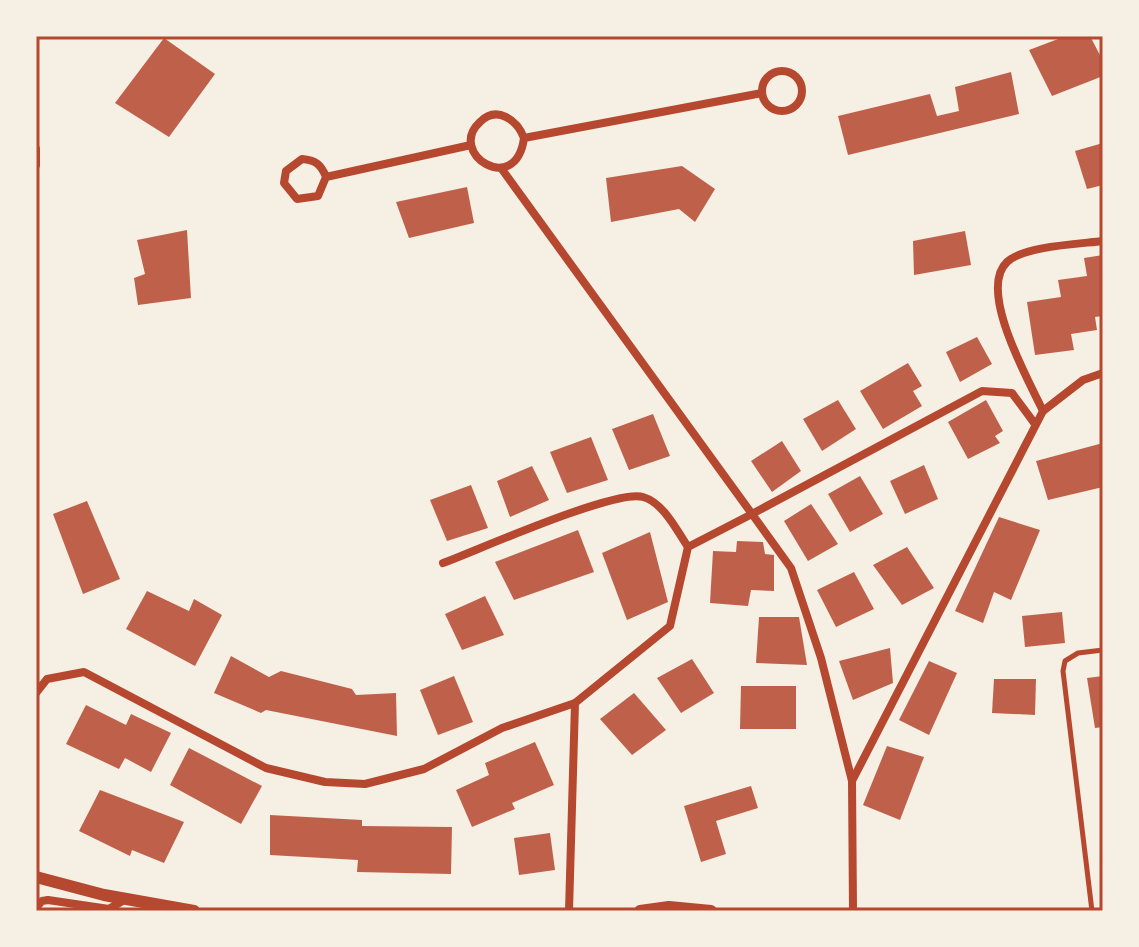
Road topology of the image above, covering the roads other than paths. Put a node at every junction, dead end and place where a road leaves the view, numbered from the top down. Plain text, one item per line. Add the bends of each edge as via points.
1 (762, 93) junction
2 (524, 138) junction
3 (471, 145) junction
4 (36, 149) edge
5 (36, 165) edge
6 (501, 168) junction
7 (326, 177) junction
8 (1103, 241) edge
9 (1103, 373) edge
10 (1043, 411) junction
11 (1035, 424) junction
12 (752, 514) junction
13 (688, 547) junction
14 (443, 563) dead end
15 (1103, 650) edge
16 (36, 693) edge
17 (575, 703) junction
18 (852, 781) junction
19 (36, 877) edge
20 (124, 900) junction
21 (36, 908) edge
22 (194, 911) edge
23 (569, 911) edge
24 (640, 911) edge
25 (711, 911) edge
26 (853, 911) edge
27 (1092, 911) edge

1 - 1 street via 774,109 784,110 794,107 802,88 797,78 779,71 763,83
1 - 2 street
2 - 3 street via 508,116 494,115 481,120
2 - 6 street via 523,152
3 - 6 street via 487,167
3 - 7 street
4 - 5 street
6 - 12 street
7 - 7 street via 318,196 308,200 297,199 284,183 286,171 302,159 322,166
8 - 10 street via 1023,253 1006,263 996,284 1004,324
9 - 10 street via 1083,380
10 - 11 street
11 - 12 street via 1012,393 982,391
11 - 18 street
12 - 13 street
12 - 18 street via 791,568 821,658
13 - 14 street via 660,507 643,497 628,497
13 - 17 street via 670,626
15 - 27 lane via 1078,653 1065,661 1063,671
16 - 17 street via 47,679 84,672 266,768 325,782 365,784 424,769 502,728
17 - 23 street
18 - 26 street
19 - 20 street
20 - 21 street via 109,909 48,900
20 - 22 street
24 - 25 street

